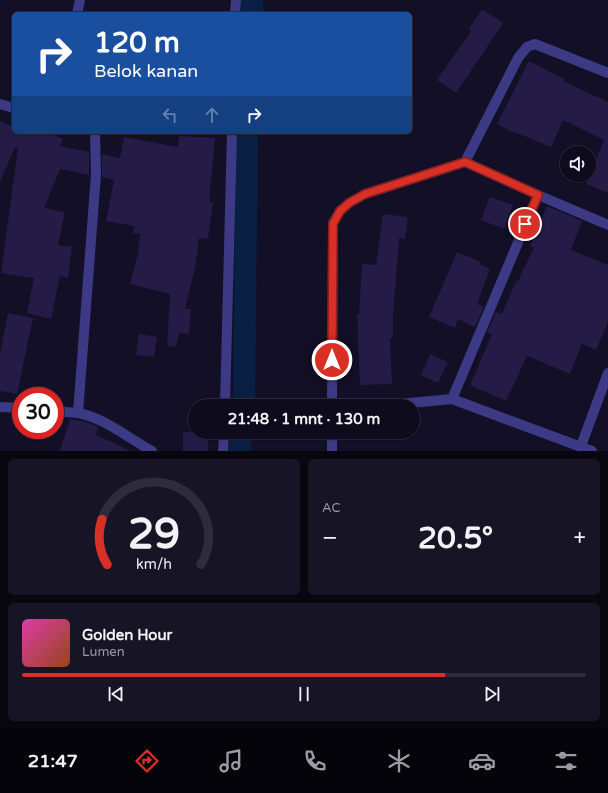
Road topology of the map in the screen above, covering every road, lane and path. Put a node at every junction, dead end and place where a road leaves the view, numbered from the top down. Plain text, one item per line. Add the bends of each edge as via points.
1 (80, 0) edge
2 (236, 0) edge
3 (77, 12) edge
4 (235, 12) edge
5 (608, 73) edge
6 (0, 104) edge
7 (12, 107) edge
8 (95, 134) edge
9 (232, 134) edge
10 (465, 162) junction
11 (538, 195) junction
12 (608, 225) edge
13 (608, 373) edge
14 (225, 399) edge
15 (332, 399) edge
16 (452, 399) junction
17 (420, 402) edge
18 (0, 407) edge
19 (12, 408) edge
20 (64, 412) edge
21 (78, 413) junction
22 (224, 439) edge
23 (332, 439) edge
24 (581, 446) junction
25 (152, 451) edge
26 (223, 451) edge
27 (332, 451) edge
28 (592, 451) edge

1 - 3 street
2 - 4 street
5 - 10 street via 534,44 527,47 518,58
6 - 7 street
8 - 21 street via 96,174
9 - 14 street
10 - 11 street
10 - 15 street via 365,194 340,211 333,224
11 - 12 street
11 - 16 street
13 - 24 street
16 - 17 street
16 - 24 street
18 - 19 street
20 - 21 street
21 - 25 street via 102,422
22 - 26 street
23 - 27 street
24 - 28 street

